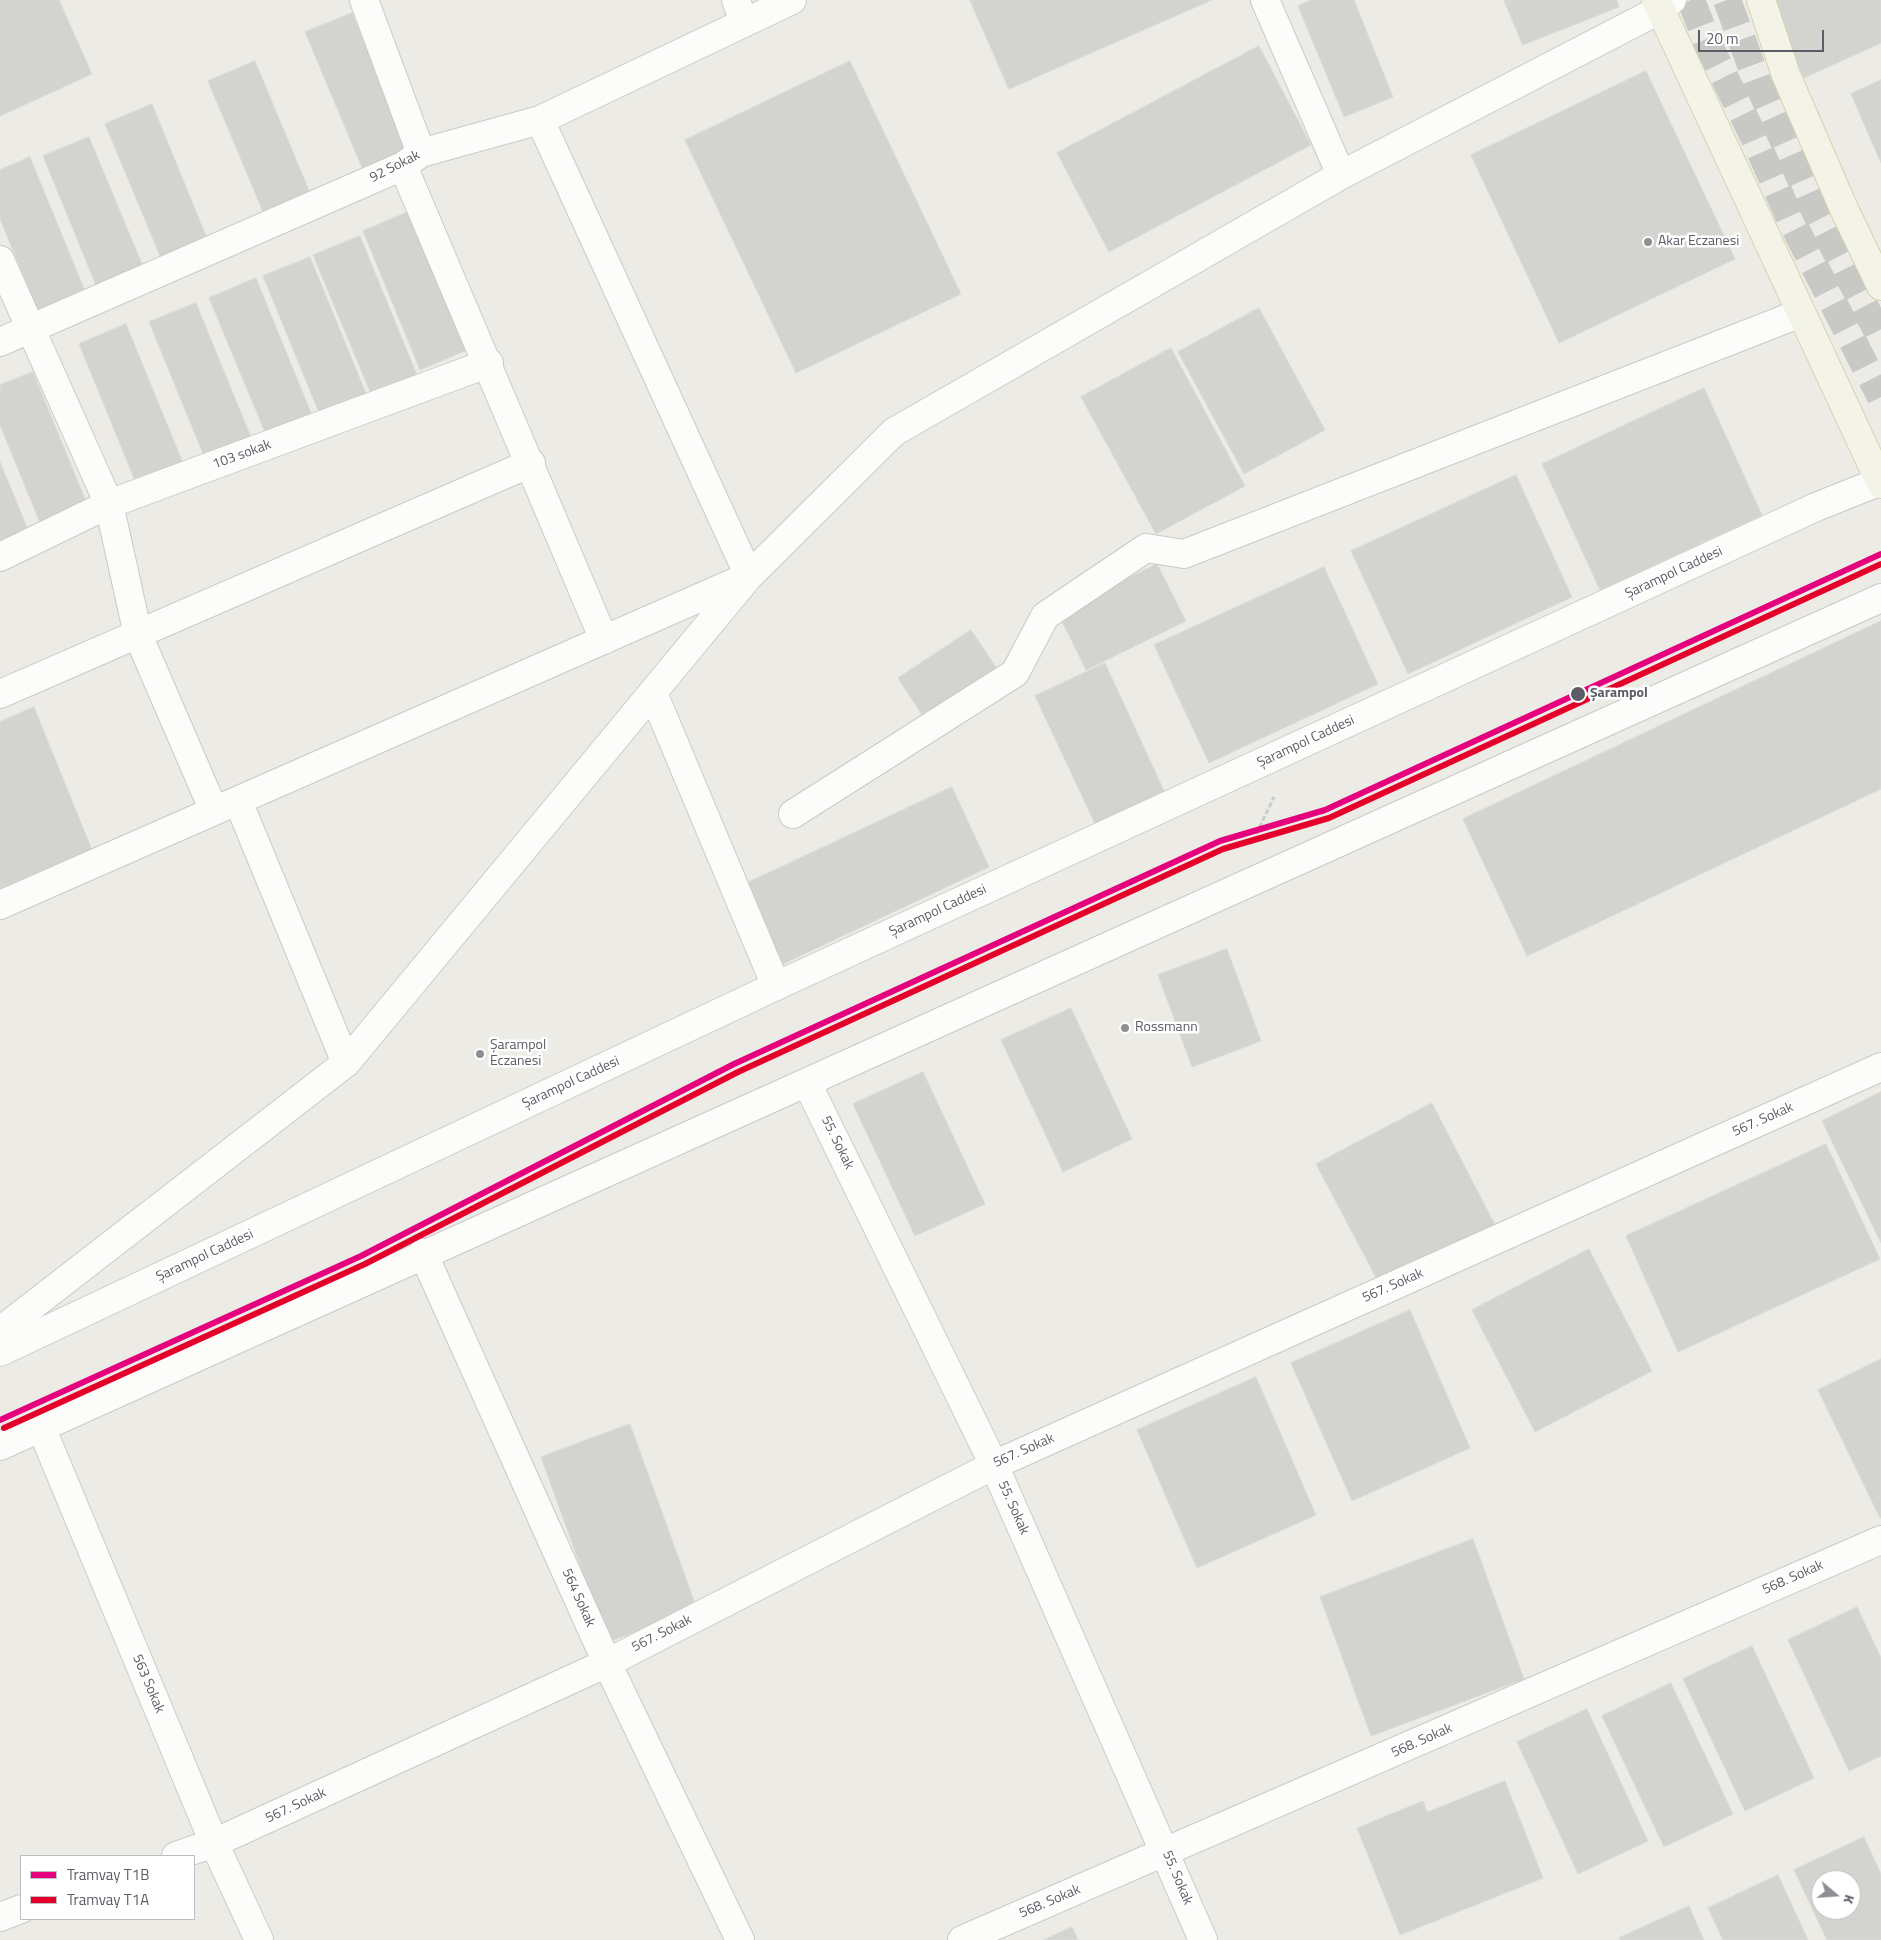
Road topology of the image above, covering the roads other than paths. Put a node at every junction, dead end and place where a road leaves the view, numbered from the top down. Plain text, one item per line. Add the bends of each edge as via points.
1 (364, 0) edge
2 (792, 0) edge
3 (1265, 0) edge
4 (1761, 0) edge
5 (1662, 3) edge
6 (740, 12) edge
7 (540, 120) junction
8 (412, 160) junction
9 (1341, 175) junction
10 (0, 260) edge
11 (1881, 286) edge
12 (1801, 313) junction
13 (30, 327) junction
14 (0, 342) edge
15 (489, 363) junction
16 (530, 463) junction
17 (1880, 482) edge
18 (109, 504) junction
19 (0, 557) edge
20 (749, 576) junction
21 (1881, 598) edge
22 (138, 634) junction
23 (604, 640) junction
24 (653, 693) junction
25 (0, 694) edge
26 (226, 806) junction
27 (793, 814) dead end
28 (0, 905) edge
29 (776, 986) junction
30 (346, 1063) junction
31 (1881, 1067) edge
32 (807, 1084) junction
33 (423, 1253) junction
34 (3, 1322) edge
35 (0, 1352) edge
36 (41, 1427) junction
37 (0, 1446) edge
38 (994, 1465) junction
39 (1881, 1540) edge
40 (607, 1663) junction
41 (214, 1843) junction
42 (1166, 1853) junction
43 (179, 1855) edge
44 (20, 1909) edge
45 (0, 1917) edge
46 (259, 1940) edge
47 (740, 1940) edge
48 (962, 1940) edge
49 (1203, 1940) edge

1 - 8 street
2 - 6 street, 92 Sokak
3 - 9 street
4 - 11 main road via 1786,75
5 - 9 street
5 - 12 main road
6 - 7 street, 92 Sokak
7 - 8 street, 92 Sokak
7 - 20 street
8 - 13 street, 92 Sokak
8 - 15 street
9 - 20 street via 894,432
10 - 13 street
12 - 17 main road
12 - 27 street via 1184,554 1146,548 1045,616 1015,673
13 - 14 street, 92 Sokak
13 - 18 street
15 - 16 street
15 - 18 street, 103 sokak
16 - 22 street
16 - 23 street
17 - 29 street, Şarampol Caddesi via 1816,507
18 - 19 street, 103 sokak
18 - 22 street
20 - 23 street
20 - 24 street
21 - 32 street
22 - 25 street
22 - 26 street
23 - 26 street
24 - 29 street
24 - 30 street
26 - 28 street
26 - 30 street
29 - 35 street, Şarampol Caddesi
30 - 34 street
31 - 38 street, 567. Sokak
32 - 33 street
32 - 38 street, 55. Sokak
33 - 36 street
33 - 40 street, 564 Sokak
36 - 37 street
36 - 41 street, 563 Sokak
38 - 40 street, 567. Sokak
38 - 42 street, 55. Sokak
39 - 42 street, 568. Sokak
40 - 41 street, 567. Sokak
40 - 47 street, 564 Sokak
41 - 43 street, 567. Sokak
41 - 46 street, 563 Sokak
42 - 48 street, 568. Sokak
42 - 49 street, 55. Sokak
44 - 45 street

